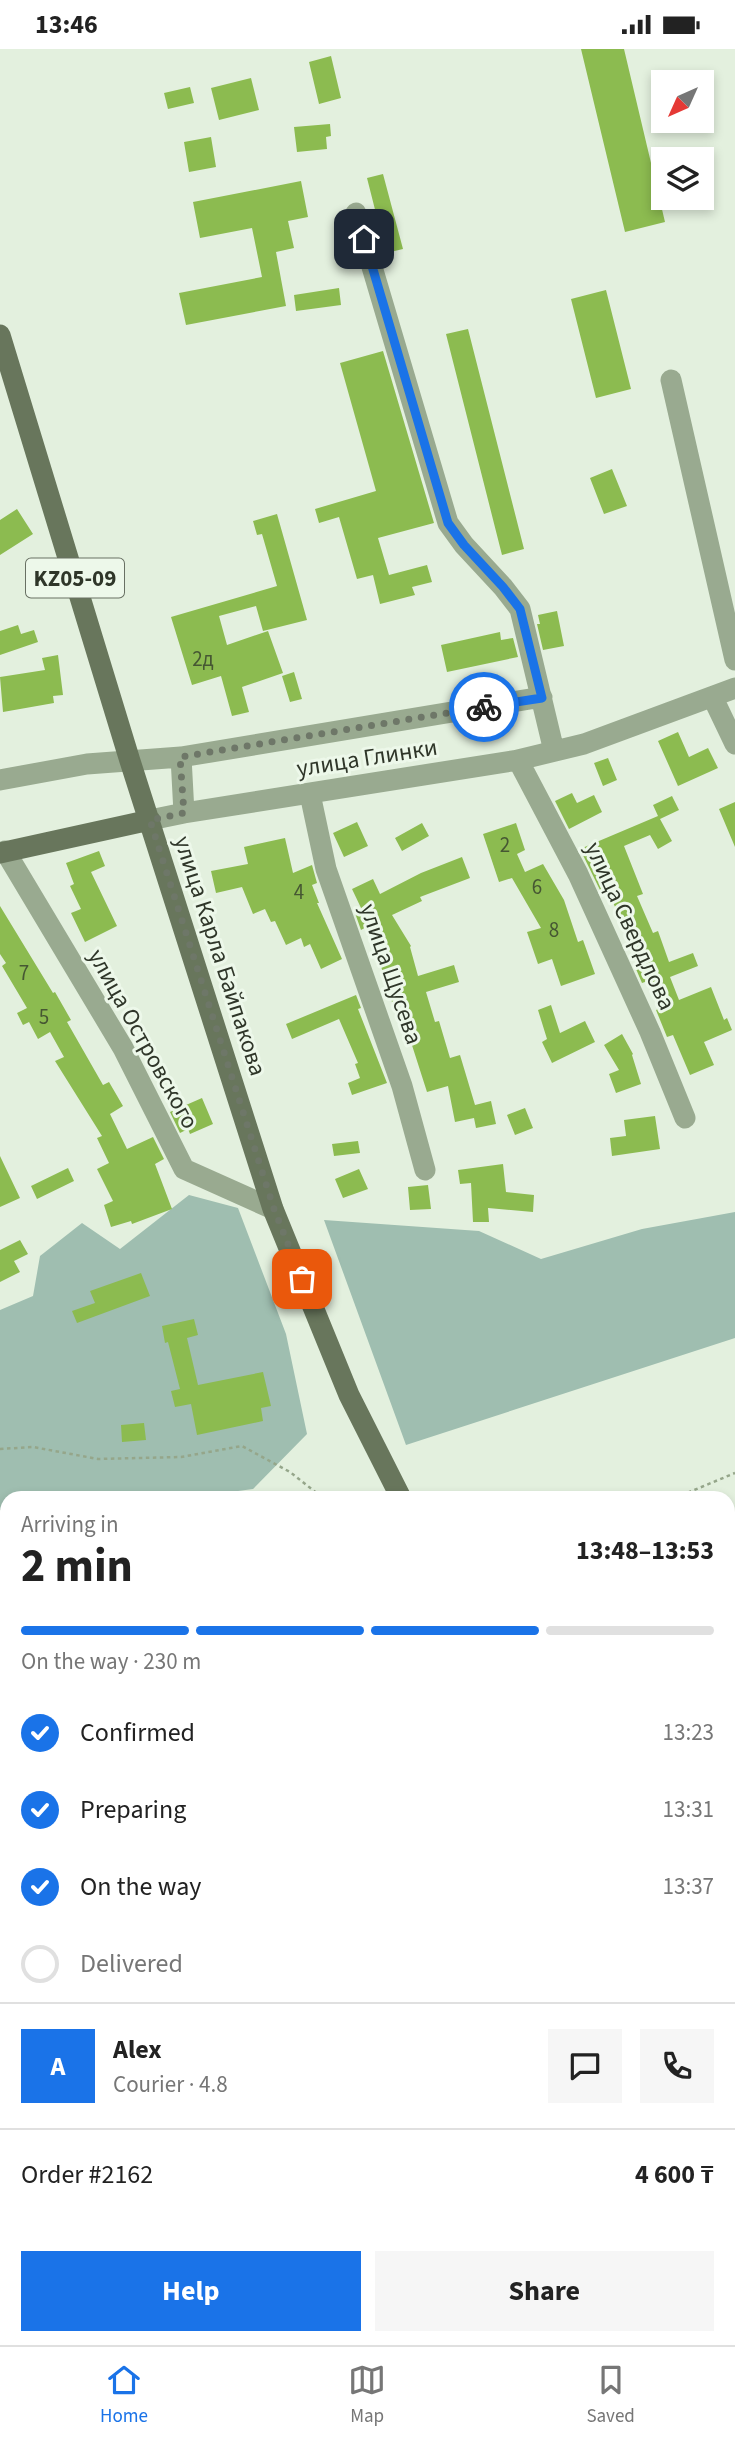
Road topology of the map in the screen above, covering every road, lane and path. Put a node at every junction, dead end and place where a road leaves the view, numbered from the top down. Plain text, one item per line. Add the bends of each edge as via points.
1 (356, 213) dead end
2 (0, 335) edge
3 (671, 380) dead end
4 (735, 660) edge
5 (735, 688) edge
6 (542, 698) junction
7 (713, 698) junction
8 (735, 744) edge
9 (554, 751) junction
10 (180, 757) junction
11 (518, 760) junction
12 (130, 761) junction
13 (0, 780) edge
14 (310, 794) junction
15 (184, 813) junction
16 (150, 820) junction
17 (2, 852) edge
18 (685, 1118) dead end
19 (425, 1170) dead end
20 (274, 1209) junction
21 (0, 1450) edge
22 (735, 1473) edge
23 (314, 1491) edge
24 (397, 1491) edge
25 (692, 1491) edge

1 - 6 street via 448,523 520,609
2 - 12 main road, улица Карла Байпакова / KZ05-09
3 - 4 street
5 - 7 street, улица Глинки
6 - 9 street
6 - 10 street
7 - 8 street
7 - 9 street, улица Глинки
9 - 11 street, улица Глинки
10 - 12 street
10 - 15 street
11 - 14 street, улица Глинки
11 - 18 street, улица Свердлова via 578,874
12 - 13 street
12 - 16 main road, улица Карла Байпакова / KZ05-09
14 - 15 street, улица Глинки
14 - 19 street, улица Щусева via 326,869 402,1086
15 - 16 street, улица Глинки
16 - 17 main road, улица Глинки
16 - 20 main road, улица Карла Байпакова / KZ05-09
17 - 20 street, улица Островского via 123,1048 184,1169
20 - 24 main road, улица Карла Байпакова / KZ05-09 via 349,1395
21 - 23 path via 33,1447 98,1459 181,1457 242,1446
22 - 25 path

